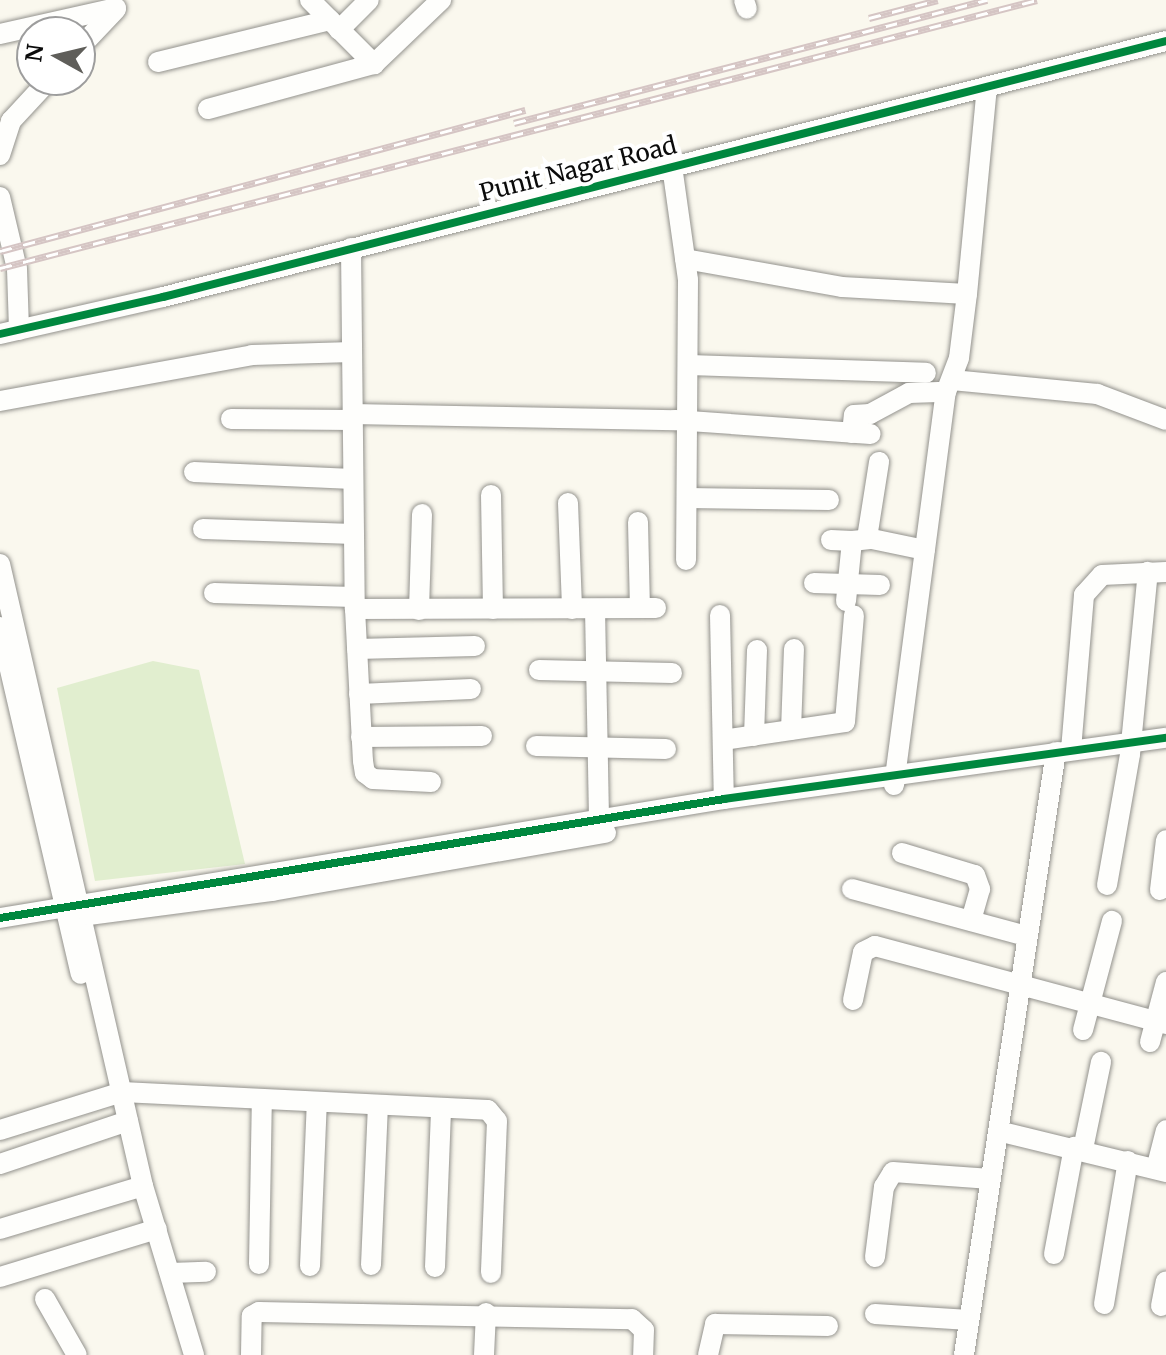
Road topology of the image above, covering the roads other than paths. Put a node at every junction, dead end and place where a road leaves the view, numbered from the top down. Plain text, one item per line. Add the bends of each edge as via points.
1 (310, 0) edge
2 (369, 0) edge
3 (441, 0) edge
4 (120, 4) edge
5 (335, 25) junction
6 (96, 30) edge
7 (0, 34) edge
8 (1166, 41) edge
9 (158, 62) dead end
10 (374, 64) junction
11 (987, 87) junction
12 (34, 96) edge
13 (208, 109) dead end
14 (0, 155) edge
15 (672, 166) junction
16 (0, 197) edge
17 (351, 248) junction
18 (685, 259) junction
19 (967, 294) junction
20 (9, 332) edge
21 (352, 352) junction
22 (689, 365) junction
23 (918, 379) junction
24 (949, 386) junction
25 (0, 401) edge
26 (352, 417) junction
27 (231, 419) dead end
28 (1166, 420) edge
29 (688, 422) junction
30 (879, 462) dead end
31 (194, 472) dead end
32 (353, 479) junction
33 (491, 495) dead end
34 (687, 498) junction
35 (829, 500) dead end
36 (568, 503) dead end
37 (422, 514) dead end
38 (638, 522) dead end
39 (203, 529) dead end
40 (354, 534) junction
41 (831, 540) dead end
42 (860, 540) junction
43 (925, 550) junction
44 (686, 560) dead end
45 (0, 564) edge
46 (1157, 572) edge
47 (814, 583) dead end
48 (880, 585) dead end
49 (214, 593) dead end
50 (3, 596) edge
51 (850, 601) junction
52 (354, 603) junction
53 (493, 609) junction
54 (572, 609) junction
55 (595, 609) junction
56 (419, 610) junction
57 (720, 615) dead end
58 (0, 627) edge
59 (475, 646) dead end
60 (357, 649) junction
61 (794, 649) dead end
62 (757, 650) dead end
63 (539, 670) dead end
64 (596, 671) junction
65 (672, 673) dead end
66 (471, 689) dead end
67 (359, 694) junction
68 (791, 730) junction
69 (482, 736) dead end
70 (754, 736) junction
71 (361, 737) junction
72 (1166, 738) edge
73 (723, 740) junction
74 (536, 746) dead end
75 (596, 746) junction
76 (1130, 747) junction
77 (666, 749) dead end
78 (1166, 750) edge
79 (1061, 755) junction
80 (893, 779) junction
81 (431, 782) dead end
82 (724, 799) junction
83 (599, 820) junction
84 (1166, 840) edge
85 (902, 853) dead end
86 (1107, 885) dead end
87 (852, 889) dead end
88 (1160, 890) dead end
89 (67, 910) junction
90 (0, 918) edge
91 (971, 921) junction
92 (1112, 921) dead end
93 (1026, 936) junction
94 (1019, 982) junction
95 (1166, 982) edge
96 (853, 1000) dead end
97 (1090, 1002) junction
98 (1161, 1022) edge
99 (1083, 1030) dead end
100 (1150, 1042) dead end
101 (1101, 1062) dead end
102 (116, 1094) junction
103 (262, 1099) junction
104 (317, 1102) junction
105 (378, 1105) junction
106 (441, 1108) junction
107 (124, 1122) junction
108 (0, 1130) edge
109 (1166, 1130) edge
110 (998, 1131) junction
111 (1078, 1148) junction
112 (1128, 1161) junction
113 (0, 1164) edge
114 (1161, 1171) edge
115 (991, 1179) junction
116 (139, 1187) junction
117 (0, 1229) edge
118 (152, 1230) junction
119 (1054, 1254) dead end
120 (875, 1257) dead end
121 (259, 1264) dead end
122 (371, 1265) dead end
123 (310, 1266) dead end
124 (435, 1267) dead end
125 (206, 1272) dead end
126 (491, 1273) dead end
127 (0, 1277) edge
128 (181, 1278) junction
129 (1166, 1281) edge
130 (45, 1299) dead end
131 (1104, 1304) dead end
132 (1161, 1306) dead end
133 (486, 1313) junction
134 (875, 1314) dead end
135 (969, 1320) junction
136 (828, 1326) dead end
137 (189, 1352) edge
138 (77, 1355) edge
139 (251, 1355) edge
140 (484, 1355) edge
141 (643, 1355) edge
142 (708, 1355) edge
143 (964, 1355) edge

1 - 5 street
2 - 5 street
3 - 10 street
4 - 6 street
4 - 7 street
5 - 9 street
5 - 10 street
8 - 11 street, Punit Nagar Road
10 - 13 street
11 - 15 street, Punit Nagar Road
11 - 19 street
12 - 14 street via 11,121
15 - 17 street, Punit Nagar Road
15 - 18 street
16 - 20 street via 17,269
17 - 20 street, Punit Nagar Road
17 - 21 street
18 - 19 street via 842,287
18 - 22 street
19 - 24 street
21 - 25 street via 252,355
21 - 26 street
22 - 23 street
22 - 29 street
23 - 24 street
23 - 29 street via 870,414 854,415 861,434
24 - 28 street via 1097,394
24 - 43 street
26 - 27 street
26 - 29 street
26 - 32 street
29 - 34 street
30 - 42 street
31 - 32 street
32 - 40 street
33 - 53 street
34 - 35 street
34 - 44 street
36 - 54 street
37 - 56 street
38 - 55 street via 648,608
39 - 40 street
40 - 52 street
41 - 42 street
42 - 43 street
42 - 51 street
43 - 80 street
45 - 50 street
46 - 76 street
46 - 79 street via 1102,575 1084,595
47 - 51 street
48 - 51 street
49 - 52 street
50 - 89 street via 42,731
51 - 68 street via 845,722
52 - 56 street
52 - 60 street
53 - 54 street
53 - 56 street
54 - 55 street
55 - 64 street
57 - 73 street
58 - 89 street
59 - 60 street
60 - 67 street
61 - 68 street
62 - 70 street
63 - 64 street
64 - 65 street
64 - 75 street
66 - 67 street
67 - 71 street
68 - 70 street
69 - 71 street
70 - 73 street
71 - 81 street via 365,773 373,779
72 - 76 street
73 - 82 street
74 - 75 street
75 - 77 street
75 - 83 street
76 - 78 street
76 - 79 street
76 - 86 street
79 - 80 street
79 - 93 street
80 - 82 street
80 - 89 street via 272,891
82 - 83 street
83 - 89 street
84 - 88 street
85 - 91 street via 975,875 980,889
87 - 91 street
89 - 90 street
89 - 102 street via 89,977
91 - 93 street
92 - 97 street
93 - 94 street
94 - 96 street via 867,946
94 - 97 street
94 - 110 street
95 - 98 street
97 - 98 street
97 - 99 street
98 - 100 street
101 - 111 street
102 - 103 street
102 - 107 street
102 - 108 street
103 - 104 street
103 - 121 street
104 - 105 street
104 - 123 street
105 - 106 street
105 - 122 street
106 - 124 street
106 - 126 street via 488,1110 497,1121
107 - 113 street
107 - 116 street
109 - 114 street
110 - 111 street
110 - 115 street
111 - 112 street
111 - 119 street
112 - 114 street
112 - 131 street
115 - 120 street via 893,1172 884,1187
115 - 135 street
116 - 117 street
116 - 118 street
118 - 127 street
118 - 128 street
118 - 137 street
125 - 128 street
128 - 137 street
129 - 132 street
130 - 138 street
133 - 139 street via 259,1312 252,1316
133 - 140 street
133 - 141 street via 639,1321
134 - 135 street
135 - 143 street
136 - 142 street via 715,1324

